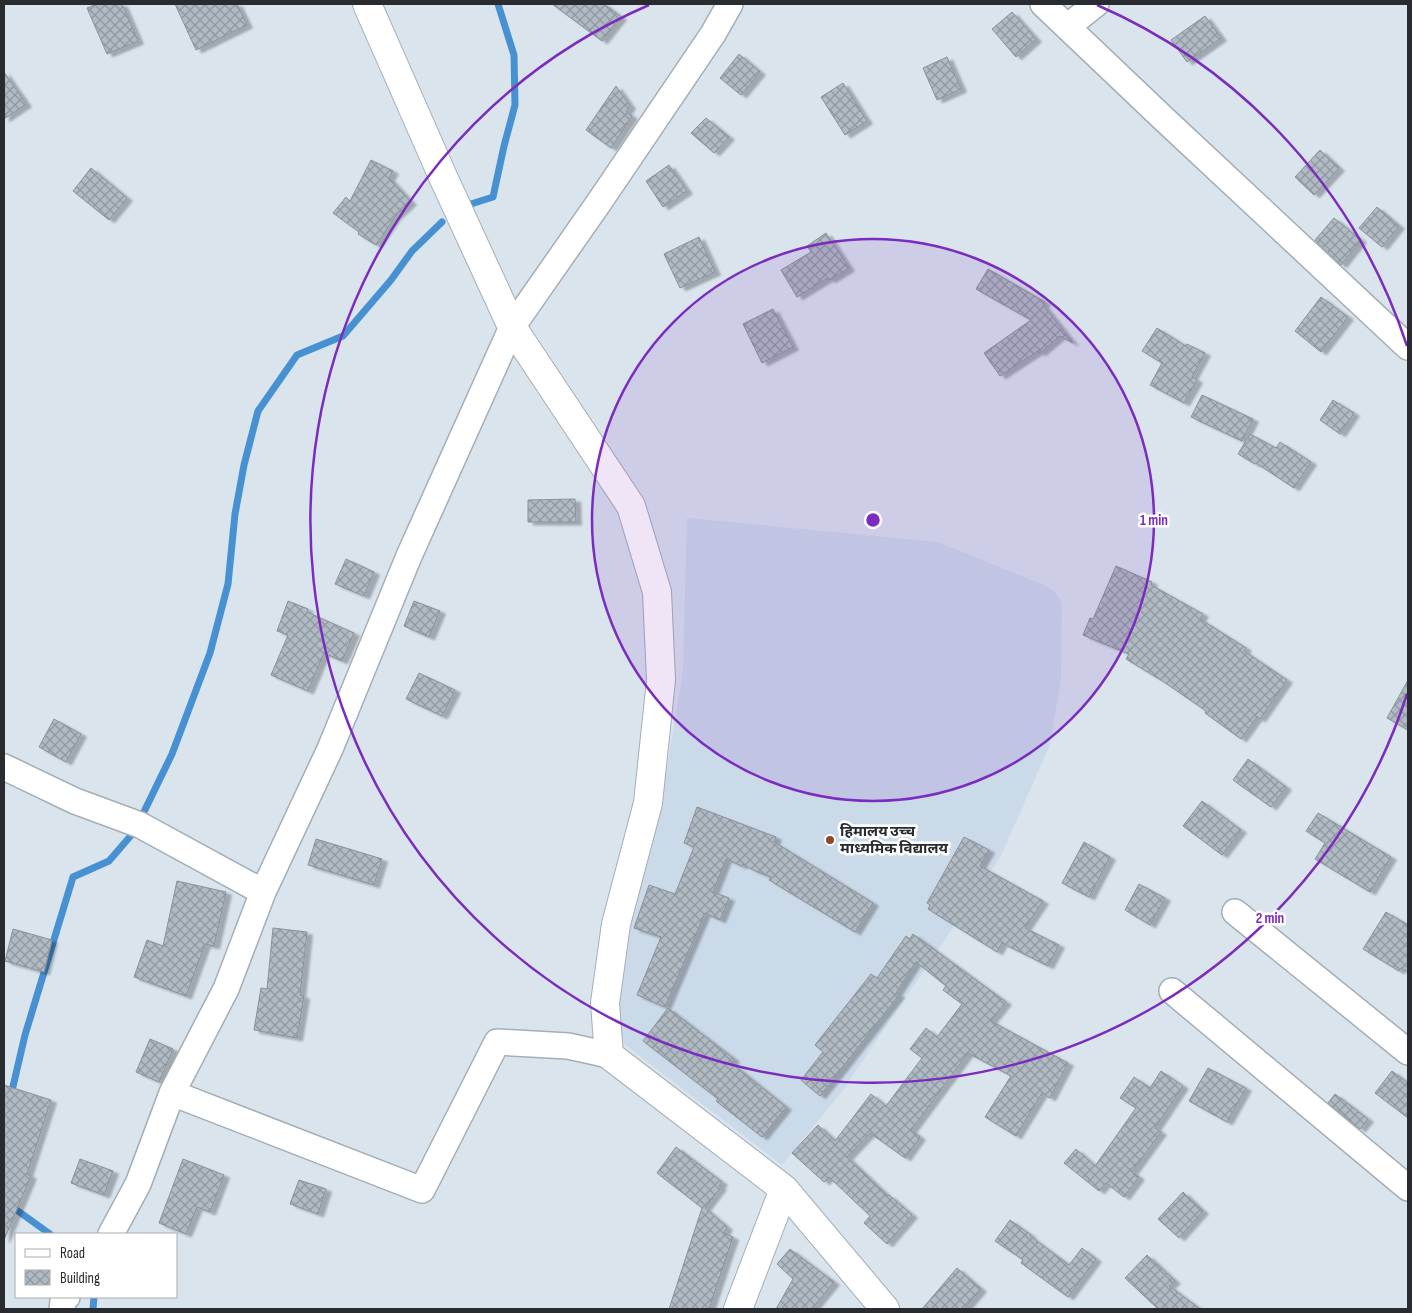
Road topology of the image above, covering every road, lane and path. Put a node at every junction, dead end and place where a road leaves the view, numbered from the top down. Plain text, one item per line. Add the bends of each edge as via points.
1 (367, 4) edge
2 (730, 4) edge
3 (1043, 4) edge
4 (1096, 4) edge
5 (1067, 27) junction
6 (512, 327) junction
7 (1408, 347) edge
8 (4, 767) edge
9 (263, 892) junction
10 (1235, 912) dead end
11 (1172, 991) dead end
12 (1408, 1052) edge
13 (608, 1055) junction
14 (172, 1093) junction
15 (1408, 1188) edge
16 (784, 1189) junction
17 (112, 1233) edge
18 (738, 1309) edge
19 (885, 1309) edge

1 - 6 street
2 - 6 street via 670,98
3 - 5 street
4 - 5 street
5 - 7 street
6 - 9 street via 409,556 330,749
6 - 13 street via 631,506 657,592 661,680 648,803 616,924 605,1003
8 - 9 street via 75,801 140,826
9 - 14 street via 226,990
10 - 12 street
11 - 15 street
13 - 14 street via 568,1046 497,1042 422,1190
13 - 16 street
14 - 17 street via 138,1184
16 - 18 street
16 - 19 street

